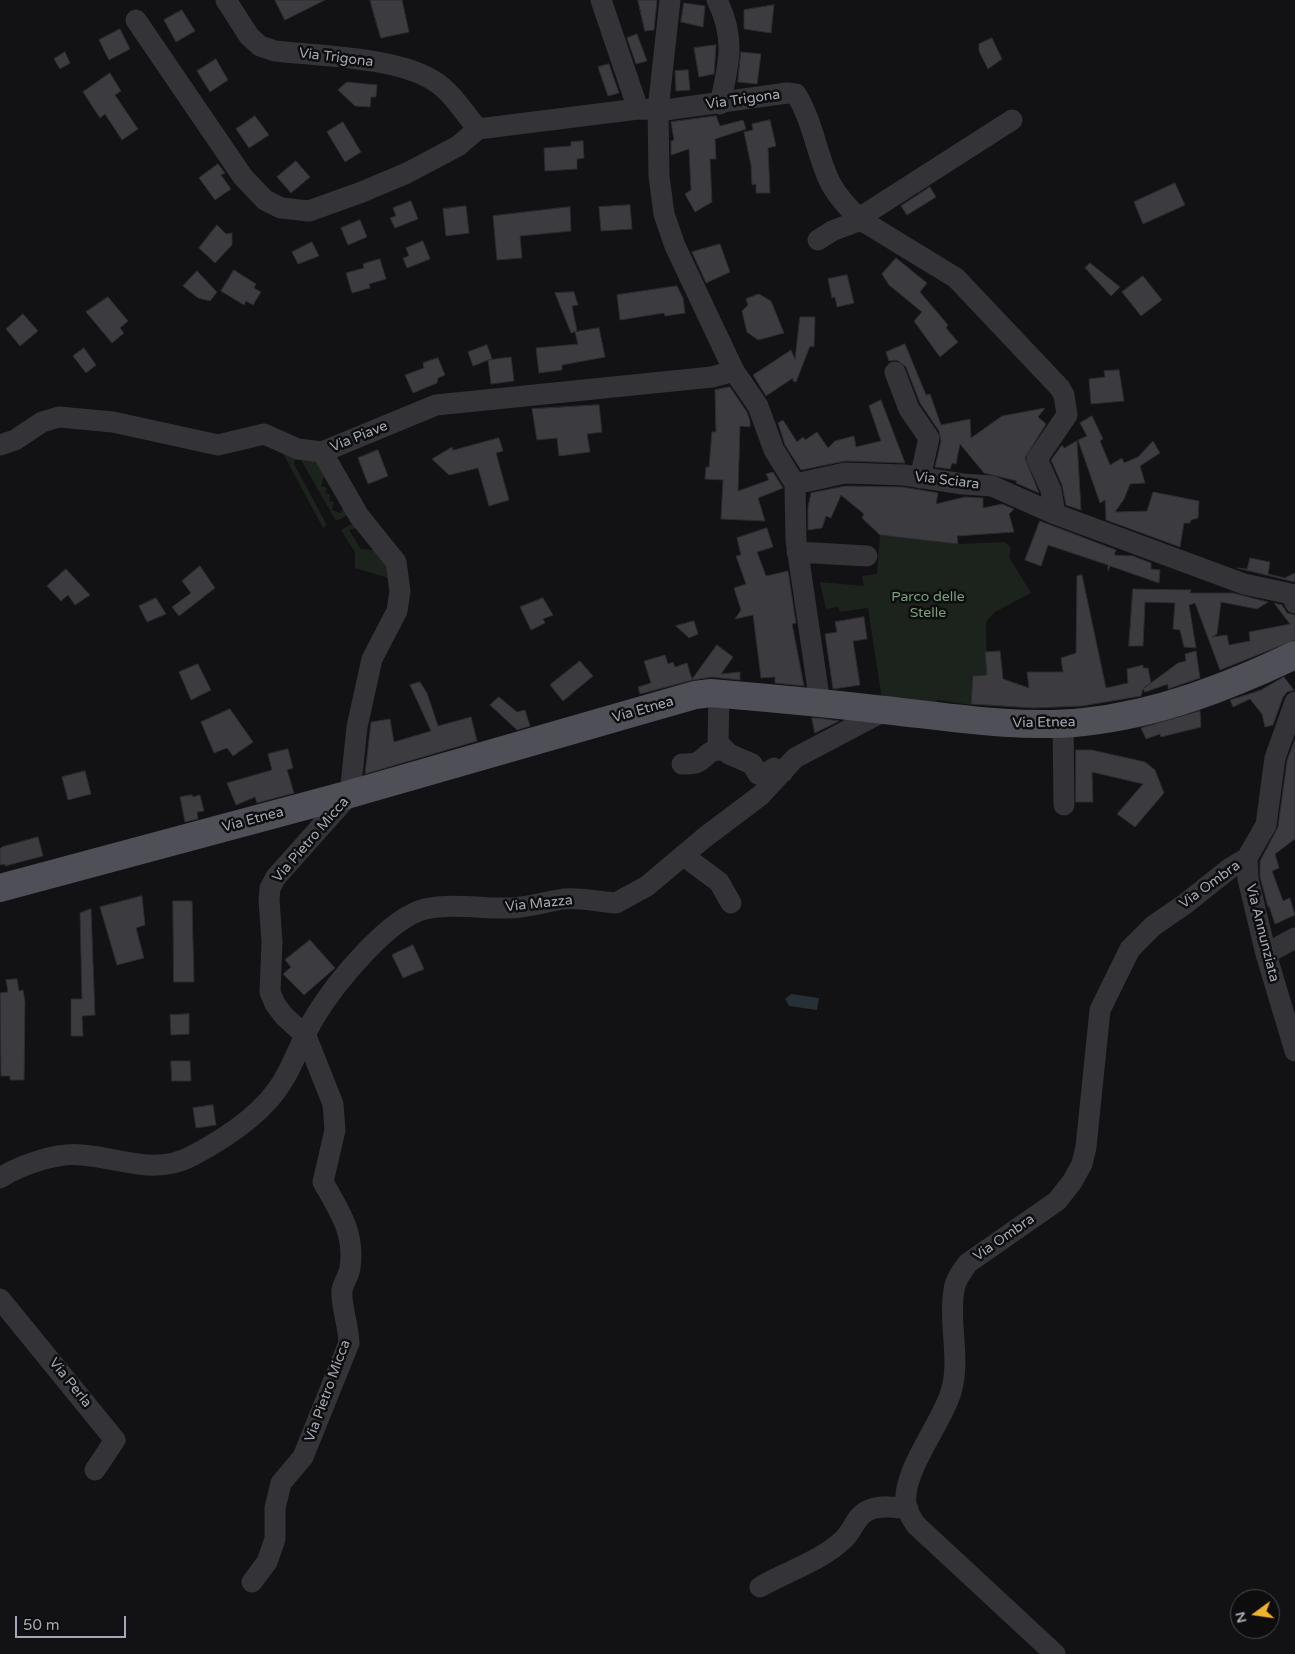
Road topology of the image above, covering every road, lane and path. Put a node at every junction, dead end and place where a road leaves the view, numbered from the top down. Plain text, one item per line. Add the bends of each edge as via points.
1 (226, 0) edge
2 (601, 0) edge
3 (670, 0) edge
4 (717, 0) edge
5 (136, 20) dead end
6 (720, 104) junction
7 (648, 109) junction
8 (1012, 120) dead end
9 (478, 129) junction
10 (860, 219) junction
11 (818, 240) dead end
12 (734, 371) junction
13 (895, 372) dead end
14 (0, 445) edge
15 (322, 452) junction
16 (920, 478) junction
17 (795, 484) junction
18 (1055, 514) junction
19 (797, 552) junction
20 (867, 556) dead end
21 (1295, 603) edge
22 (1295, 655) edge
23 (719, 694) junction
24 (820, 702) junction
25 (1295, 702) edge
26 (886, 710) junction
27 (1063, 723) junction
28 (723, 750) junction
29 (682, 764) dead end
30 (783, 772) junction
31 (350, 794) junction
32 (1064, 805) dead end
33 (684, 856) junction
34 (1247, 858) junction
35 (0, 888) edge
36 (731, 903) dead end
37 (1295, 938) edge
38 (1266, 954) junction
39 (306, 1036) junction
40 (1295, 1051) edge
41 (0, 1178) edge
42 (4, 1308) edge
43 (94, 1470) dead end
44 (908, 1509) junction
45 (252, 1582) dead end
46 (760, 1587) dead end
47 (1055, 1654) edge

1 - 9 street, Via Trigona via 248,36 260,46 275,51 412,70 435,81
2 - 7 street
3 - 7 street
4 - 6 street via 730,40
5 - 9 street via 243,177 265,200 281,208 309,211 362,192 450,150
6 - 7 street, Via Trigona
6 - 10 street, Via Trigona via 796,94 828,179
7 - 9 street, Via Trigona
7 - 12 street via 664,214 674,246
8 - 10 street
10 - 11 street
10 - 18 street, Via Trigona via 956,278 1060,388 1067,416 1037,459 1051,490
12 - 15 street, Via Piave via 712,377 436,405
12 - 17 street via 758,406 774,450
13 - 16 street via 909,409 929,438
14 - 15 street via 15,440 42,422 59,418 122,423 218,445 264,434 298,449
15 - 31 street, Via Piave via 359,516 396,562 399,578 397,611 372,659 358,727
16 - 17 street, Via Sciara via 845,473
16 - 18 street, Via Sciara via 992,486
17 - 19 street
18 - 21 street, Via Sciara via 1244,584 1290,594
19 - 20 street
19 - 24 street
22 - 27 main road, Via Etnea via 1207,694 1130,713
23 - 24 main road, Via Etnea
23 - 28 street via 718,743
23 - 31 main road, Via Etnea via 695,695
24 - 26 main road, Via Etnea
25 - 34 street via 1275,758 1266,825
26 - 27 main road, Via Etnea via 966,720
26 - 30 street, Via Mazza via 795,758
27 - 32 street
28 - 29 street via 707,753 696,763
28 - 30 street via 752,764 758,774 763,775 774,768
30 - 33 street, Via Mazza via 761,795
31 - 35 main road, Via Etnea
31 - 39 street, Via Pietro Micca via 276,877 270,888 270,992 284,1016
33 - 36 street via 719,882
33 - 39 street, Via Mazza via 647,886 616,903 565,899 516,908 440,907 408,917 391,926 340,982 315,1016
34 - 38 street, Via Annunziata via 1248,879
34 - 44 street, Via Ombra via 1153,926 1130,949 1100,1010 1082,1164 1057,1201 968,1263 959,1276 954,1288 956,1349 951,1393 915,1467 907,1494
37 - 38 street
38 - 40 street, Via Annunziata
39 - 41 street, Via Mazza via 283,1081 263,1106 230,1134 191,1156 165,1166 80,1154 26,1164
39 - 45 street, Via Pietro Micca via 333,1104 335,1130 323,1182 352,1244 350,1270 342,1290 349,1343 303,1457 281,1483 275,1539 267,1562
42 - 43 street, Via Perla via 115,1440
44 - 46 street via 870,1509 860,1515 846,1537 827,1554
44 - 47 street via 916,1525

